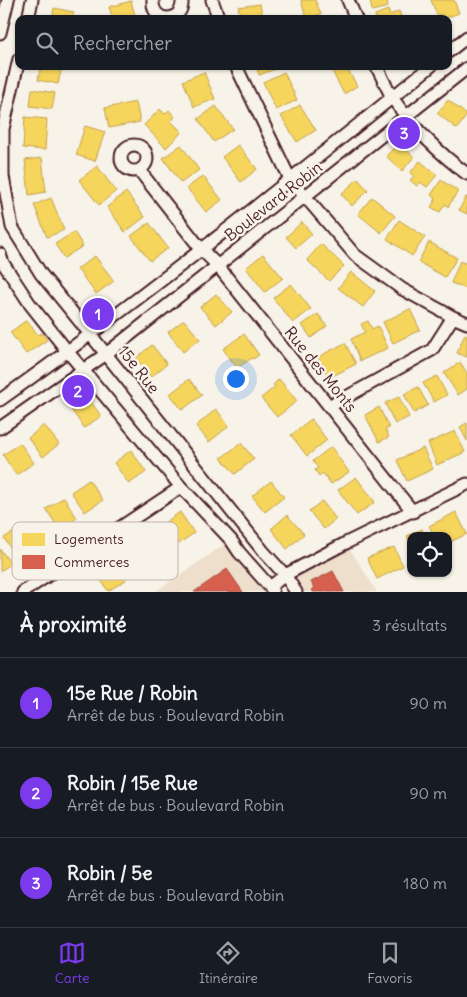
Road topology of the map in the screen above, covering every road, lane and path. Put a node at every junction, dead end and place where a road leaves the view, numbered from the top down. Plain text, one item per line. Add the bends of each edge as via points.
1 (8, 0) edge
2 (32, 0) edge
3 (153, 0) edge
4 (183, 0) edge
5 (212, 0) edge
6 (348, 0) edge
7 (29, 15) edge
8 (158, 15) edge
9 (176, 15) edge
10 (218, 15) edge
11 (354, 15) edge
12 (0, 33) edge
13 (467, 37) edge
14 (452, 49) edge
15 (467, 68) edge
16 (16, 70) edge
17 (238, 70) edge
18 (378, 70) edge
19 (426, 70) edge
20 (392, 97) junction
21 (407, 116) junction
22 (2, 128) edge
23 (140, 170) dead end
24 (467, 174) edge
25 (290, 178) junction
26 (305, 197) junction
27 (201, 249) junction
28 (0, 254) edge
29 (218, 266) junction
30 (453, 317) junction
31 (467, 323) edge
32 (90, 334) junction
33 (68, 352) junction
34 (106, 354) junction
35 (83, 370) junction
36 (0, 400) edge
37 (330, 406) junction
38 (0, 428) edge
39 (467, 484) edge
40 (182, 486) junction
41 (413, 512) junction
42 (128, 522) edge
43 (285, 575) junction
44 (41, 580) edge
45 (272, 590) edge
46 (23, 592) edge
47 (296, 592) edge

1 - 12 street
2 - 7 street
3 - 8 street
4 - 9 street via 181,10
5 - 10 street
6 - 11 street
13 - 14 street
15 - 21 street, Boulevard Robin
16 - 22 street, 15e Rue
17 - 25 street
18 - 20 street
19 - 20 street, Boulevard Robin
20 - 21 street
20 - 25 street, Boulevard Robin
21 - 24 street via 446,158
21 - 26 street, Boulevard Robin
22 - 32 street, 15e Rue via 3,176 12,227 41,274
23 - 27 street, Rue des Monts
25 - 26 street
25 - 27 street, Boulevard Robin
26 - 29 street, Boulevard Robin
26 - 30 street via 355,254 402,290
27 - 29 street, Rue des Monts
27 - 32 street, Boulevard Robin
28 - 33 street via 30,304
29 - 34 street, Boulevard Robin
29 - 37 street, Rue des Monts
30 - 31 street
30 - 37 street via 432,350
32 - 33 street, Boulevard Robin
32 - 34 street, 15e Rue
33 - 35 street
33 - 36 street, Boulevard Robin
34 - 35 street, Boulevard Robin
34 - 43 street, 15e Rue
35 - 38 street, Boulevard Robin
35 - 40 street
37 - 41 street, Rue des Monts
39 - 41 street
40 - 42 street
40 - 45 street
41 - 43 street
43 - 45 street
43 - 47 street, 15e Rue
44 - 46 street

